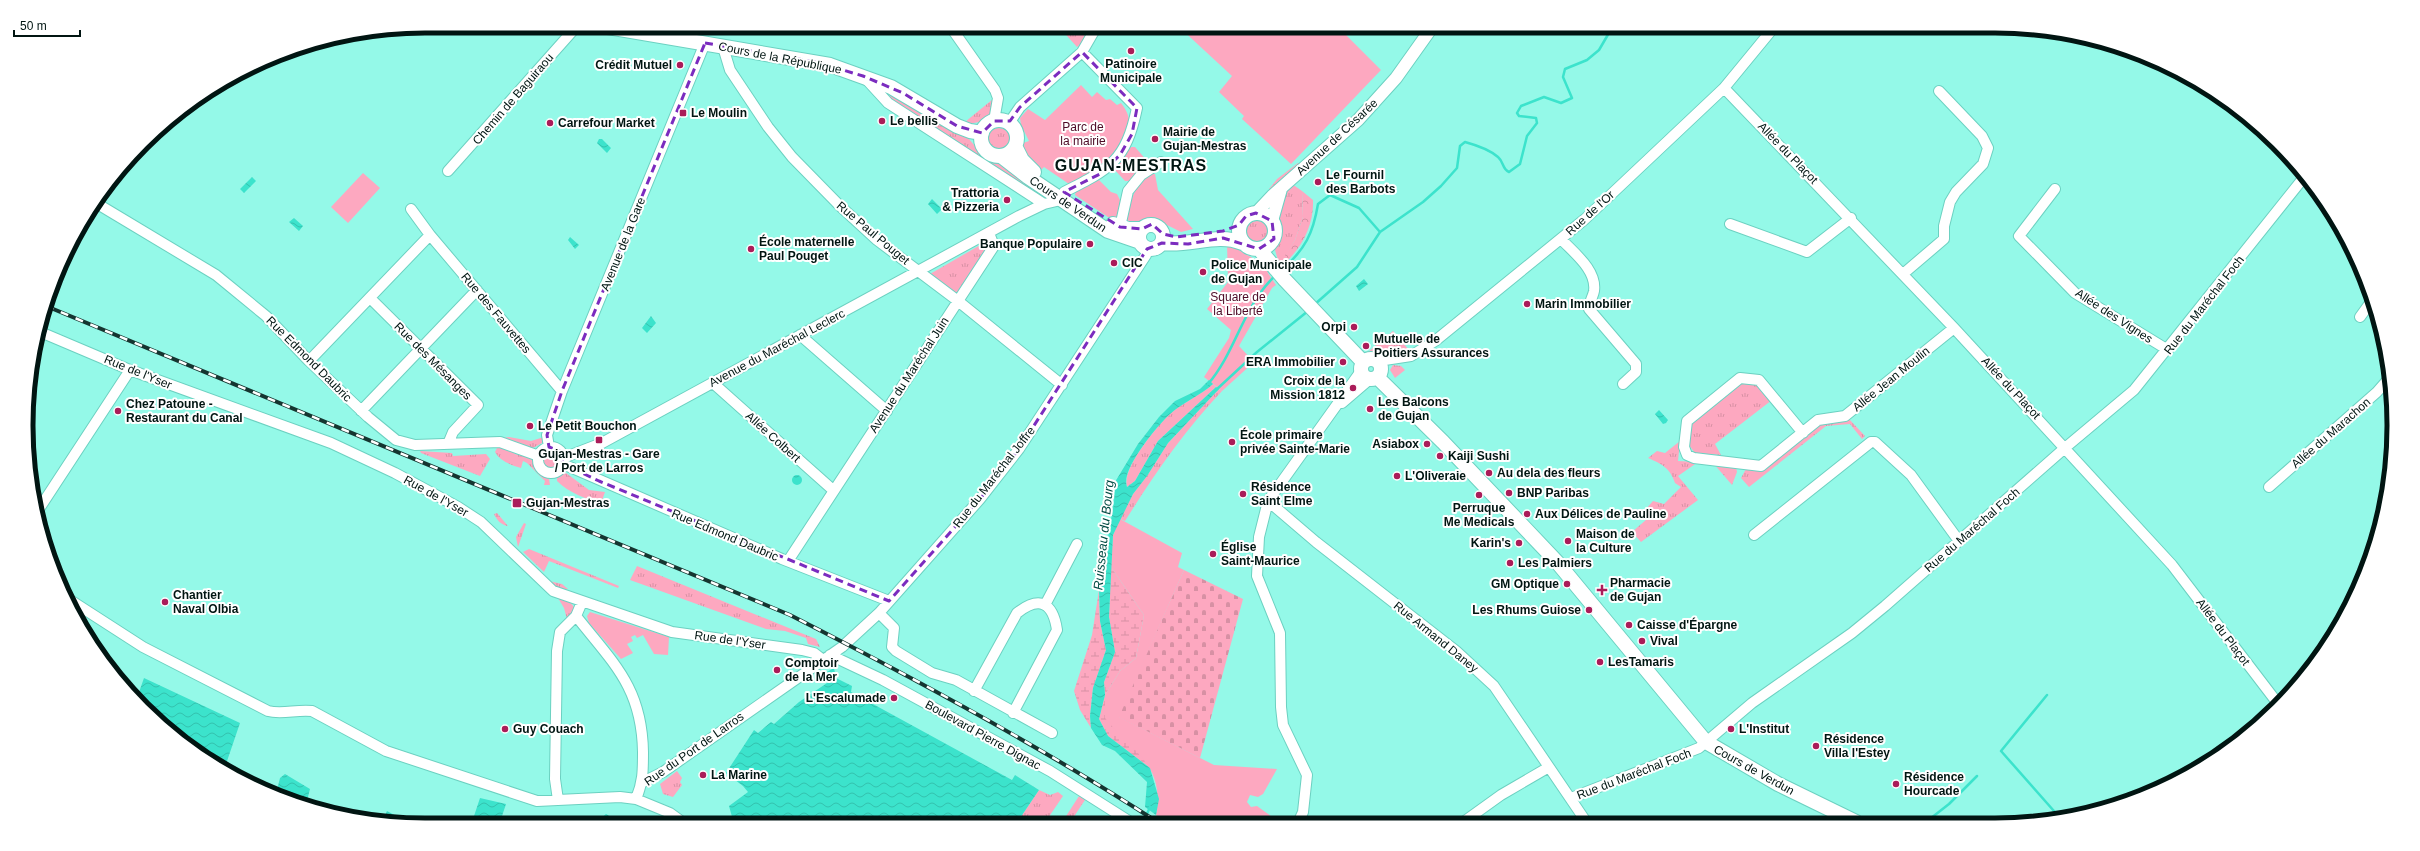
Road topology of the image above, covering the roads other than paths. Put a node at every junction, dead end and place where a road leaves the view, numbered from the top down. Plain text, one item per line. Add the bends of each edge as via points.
1 (571, 33) edge
2 (644, 33) edge
3 (955, 33) edge
4 (1093, 33) edge
5 (1428, 33) edge
6 (1769, 33) edge
7 (705, 43) junction
8 (723, 47) junction
9 (1082, 52) junction
10 (863, 76) junction
11 (1724, 88) junction
12 (1939, 91) dead end
13 (994, 121) junction
14 (1009, 123) junction
15 (982, 133) junction
16 (1015, 146) junction
17 (1001, 156) junction
18 (1161, 162) dead end
19 (448, 171) dead end
20 (2301, 181) edge
21 (1281, 189) junction
22 (2055, 189) dead end
23 (1063, 196) junction
24 (1039, 199) junction
25 (100, 205) edge
26 (411, 209) dead end
27 (1256, 213) junction
28 (1851, 218) junction
29 (1272, 221) junction
30 (1730, 224) dead end
31 (1239, 225) junction
32 (1120, 227) junction
33 (989, 233) junction
34 (430, 235) junction
35 (1163, 239) junction
36 (1561, 239) junction
37 (1143, 240) junction
38 (1242, 243) junction
39 (1265, 247) junction
40 (918, 271) junction
41 (1903, 274) junction
42 (477, 290) junction
43 (370, 298) junction
44 (958, 301) junction
45 (2368, 306) edge
46 (2360, 317) dead end
47 (1954, 328) junction
48 (44, 334) edge
49 (800, 335) junction
50 (422, 348) junction
51 (2168, 350) junction
52 (309, 361) junction
53 (1378, 361) joint
54 (130, 370) junction
55 (1368, 372) junction
56 (713, 383) junction
57 (2385, 383) edge
58 (1623, 384) dead end
59 (1062, 385) junction
60 (562, 391) junction
61 (361, 411) junction
62 (886, 411) junction
63 (1803, 433) junction
64 (448, 444) junction
65 (549, 447) junction
66 (2066, 447) junction
67 (539, 456) junction
68 (563, 461) junction
69 (2270, 487) dead end
70 (833, 490) junction
71 (1268, 501) junction
72 (42, 505) edge
73 (1754, 535) dead end
74 (1959, 541) junction
75 (1077, 544) dead end
76 (788, 561) junction
77 (889, 601) junction
78 (582, 602) junction
79 (76, 604) edge
80 (1045, 605) junction
81 (879, 613) junction
82 (576, 616) junction
83 (826, 658) junction
84 (974, 691) junction
85 (2275, 700) edge
86 (1014, 713) junction
87 (1052, 733) dead end
88 (1706, 742) junction
89 (1549, 767) junction
90 (643, 782) junction
91 (1571, 798) junction
92 (636, 799) junction
93 (558, 800) junction
94 (677, 818) edge
95 (1124, 818) edge
96 (1300, 818) edge
97 (1469, 818) edge
98 (1584, 818) edge
99 (1848, 818) edge

1 - 19 street, Chemin de Baguiraou
2 - 7 main road, Cours de la République
3 - 13 street via 995,90 998,98
4 - 9 street
5 - 21 street, Avenue de Césarée via 1396,78 1362,116
6 - 11 street, Rue de l'Or
7 - 8 main road, Cours de la République
7 - 60 street, Avenue de la Gare
8 - 10 main road, Cours de la République via 816,62
8 - 40 street, Rue Paul Pouget via 730,70 768,127 792,157 877,240
9 - 14 street via 1020,107
9 - 23 street via 1137,108 1132,134 1120,154 1100,174
10 - 15 main road, Cours de la République via 903,92 957,126 970,132
10 - 24 street via 888,103
11 - 28 street, Allée du Plaçot
11 - 36 street, Rue de l'Or
12 - 41 street via 1982,136 1988,148 1983,164 1956,192 1950,202 1944,238
13 - 14 main road
13 - 15 main road via 984,127
14 - 16 main road via 1016,131
15 - 17 main road via 981,139 985,150 995,156
16 - 17 main road
16 - 23 main road, Cours de Verdun via 1022,160 1032,171
17 - 24 main road, Cours de Verdun
18 - 32 street via 1141,175 1128,191
20 - 51 street, Rue du Maréchal Foch
21 - 27 street, Avenue de Césarée
21 - 29 street
22 - 51 street, Allée des Vignes via 2019,236 2076,293
23 - 24 main road, Cours de Verdun
23 - 32 main road, Cours de Verdun
23 - 37 main road, Cours de Verdun via 1108,231
24 - 33 street
25 - 52 street, Rue Edmond Daubric via 216,275 266,316
26 - 34 street, Rue des Fauvettes
27 - 29 main road via 1262,213
27 - 31 main road via 1246,216
28 - 30 street via 1807,252
28 - 41 street, Allée du Plaçot
29 - 39 main road via 1275,233
31 - 35 main road via 1223,230
31 - 38 main road
32 - 37 main road, Cours de Verdun
33 - 40 street, Avenue du Maréchal Leclerc
33 - 44 street, Avenue du Maréchal Juin via 994,246
34 - 42 street, Rue des Fauvettes
34 - 43 street
35 - 37 main road via 1155,248
35 - 37 main road via 1159,227 1152,224
35 - 38 main road via 1188,244 1223,238
36 - 53 street, Rue de l'Or via 1435,341 1412,356
36 - 58 street via 1591,273 1594,280 1594,292 1589,309 1636,364 1636,372
37 - 59 street, Rue du Maréchal Joffre via 1146,255
38 - 39 main road via 1247,247
39 - 55 main road, Cours de Verdun via 1284,280
40 - 44 street, Rue Paul Pouget
40 - 49 street, Avenue du Maréchal Leclerc
41 - 47 street, Allée du Plaçot
42 - 50 street
42 - 60 street, Rue des Fauvettes
43 - 50 street, Rue des Mésanges
43 - 52 street
44 - 59 street, Rue Paul Pouget
44 - 62 street, Avenue du Maréchal Juin
45 - 46 street
47 - 63 street, Allée Jean Moulin via 1845,416 1818,420
47 - 66 street, Allée du Plaçot
48 - 54 street, Rue de l'Yser
49 - 56 street, Avenue du Maréchal Leclerc
49 - 62 street
50 - 61 street
50 - 64 street, Rue des Mésanges via 478,405 454,432
51 - 66 street, Rue du Maréchal Foch via 2134,390
52 - 61 street, Rue Edmond Daubric
53 - 55 main road via 1381,368
54 - 72 street
54 - 78 street, Rue de l'Yser via 331,443 395,473 481,522 553,591
55 - 71 street via 1338,406
55 - 88 main road, Cours de Verdun via 1443,442 1557,562
56 - 68 street, Avenue du Maréchal Leclerc via 602,443
56 - 70 street, Allée Colbert
57 - 69 street, Allée du Marachon
59 - 77 street, Rue du Maréchal Joffre via 1019,449 980,499
60 - 65 street, Avenue de la Gare via 547,435
61 - 64 street, Rue Edmond Daubric via 396,440 414,445
62 - 70 street, Avenue du Maréchal Juin
63 - 63 street, Allée Jean Moulin via 1761,466 1694,458 1687,455 1684,447 1687,421 1740,378 1759,380
64 - 67 street, Rue Edmond Daubric via 500,442
65 - 67 street via 542,450
65 - 68 street, Rue Edmond Daubric via 557,448
66 - 74 street, Rue du Maréchal Foch
66 - 85 street, Allée du Plaçot via 2172,565
67 - 68 street via 538,463 545,471 555,472
68 - 76 street, Rue Edmond Daubric
70 - 76 street, Avenue du Maréchal Juin
71 - 89 street, Rue Armand Daney via 1316,542 1462,656 1494,686
71 - 96 street via 1259,537 1257,576 1280,633 1280,707 1283,725 1307,775
73 - 74 street via 1871,442 1875,442 1911,475
74 - 88 street, Rue du Maréchal Foch via 1852,633 1752,703
75 - 80 street
76 - 77 street, Rue Edmond Daubric
77 - 81 street, Rue du Maréchal Joffre
78 - 82 street
78 - 83 street, Rue de l'Yser via 672,632 802,650
79 - 93 street, Rue du Port de Larros via 143,647 268,711 312,711 386,750 446,772 537,801
80 - 84 street via 1039,602 1027,606 1017,614
80 - 86 street via 1055,616 1057,630
81 - 83 street, Rue du Maréchal Joffre
81 - 84 street via 894,628 892,647 896,651 932,673 956,680
82 - 90 street via 615,663 635,697 642,734
82 - 93 street via 560,632 557,651 555,779
83 - 90 street, Rue du Port de Larros via 663,772
83 - 95 street, Boulevard Pierre Dignac via 883,680 1038,764
84 - 86 street
86 - 87 street
88 - 91 street, Rue du Maréchal Foch via 1687,753
88 - 99 main road, Cours de Verdun via 1778,784
89 - 91 street, Rue Armand Daney
89 - 97 street via 1501,795
90 - 92 street, Rue du Port de Larros
91 - 98 street, Rue Armand Daney
92 - 93 street, Rue du Port de Larros via 620,797
92 - 94 street

